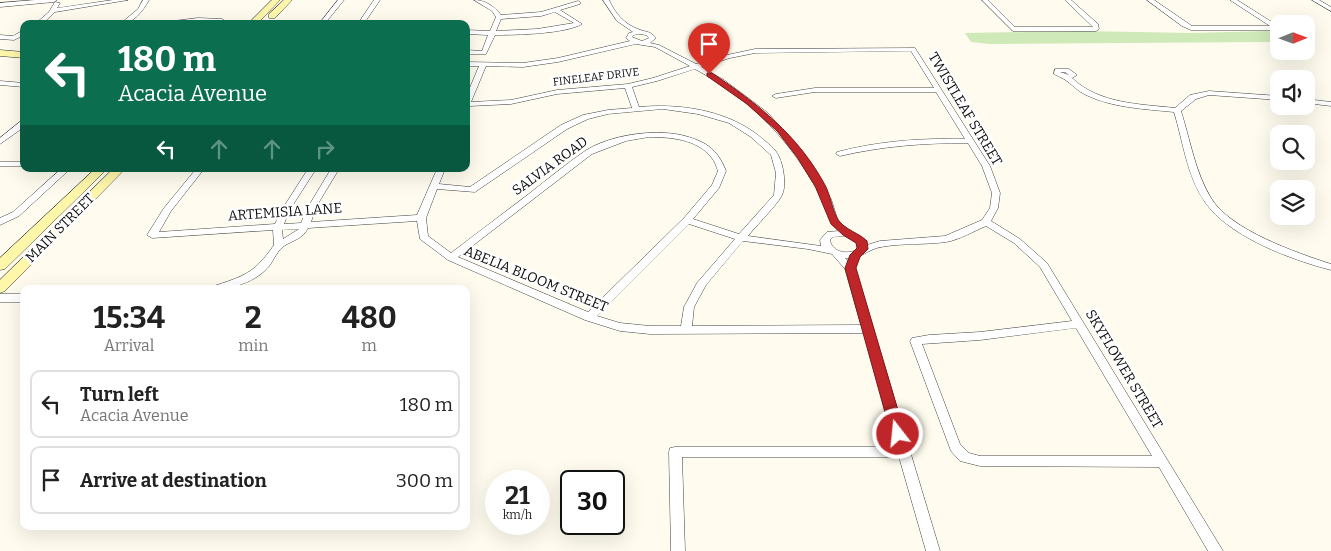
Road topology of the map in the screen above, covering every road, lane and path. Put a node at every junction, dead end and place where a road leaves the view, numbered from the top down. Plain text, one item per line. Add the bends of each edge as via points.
1 (55, 0) edge
2 (126, 0) edge
3 (146, 0) edge
4 (276, 0) edge
5 (288, 0) edge
6 (341, 0) edge
7 (377, 0) edge
8 (476, 0) edge
9 (606, 0) edge
10 (985, 0) edge
11 (1068, 0) edge
12 (1150, 0) edge
13 (1233, 0) edge
14 (1315, 0) edge
15 (575, 1) edge
16 (0, 5) edge
17 (1331, 9) edge
18 (54, 10) junction
19 (556, 10) junction
20 (498, 17) junction
21 (43, 20) edge
22 (128, 20) edge
23 (256, 20) edge
24 (269, 20) edge
25 (324, 20) edge
26 (363, 20) edge
27 (628, 28) junction
28 (470, 32) edge
29 (639, 32) junction
30 (20, 34) edge
31 (492, 34) junction
32 (0, 38) edge
33 (653, 38) junction
34 (633, 39) junction
35 (657, 46) junction
36 (20, 49) edge
37 (913, 49) joint
38 (0, 51) edge
39 (470, 52) edge
40 (20, 54) edge
41 (470, 64) edge
42 (483, 65) junction
43 (697, 68) junction
44 (1066, 77) dead end
45 (470, 82) edge
46 (0, 83) edge
47 (476, 83) junction
48 (20, 85) edge
49 (628, 86) junction
50 (939, 90) junction
51 (776, 96) dead end
52 (1270, 97) edge
53 (470, 98) edge
54 (1315, 102) edge
55 (1331, 104) edge
56 (470, 105) edge
57 (636, 108) junction
58 (1177, 110) junction
59 (20, 127) edge
60 (970, 140) junction
61 (0, 142) edge
62 (840, 154) dead end
63 (0, 164) edge
64 (20, 164) edge
65 (63, 172) edge
66 (98, 172) edge
67 (116, 172) edge
68 (198, 172) edge
69 (310, 172) edge
70 (333, 172) edge
71 (440, 172) edge
72 (434, 186) junction
73 (421, 218) junction
74 (687, 220) junction
75 (3, 221) edge
76 (834, 222) junction
77 (986, 222) junction
78 (305, 224) junction
79 (280, 226) junction
80 (847, 233) junction
81 (828, 236) junction
82 (741, 238) junction
83 (858, 238) junction
84 (880, 244) junction
85 (278, 245) junction
86 (808, 245) junction
87 (859, 252) junction
88 (833, 253) junction
89 (451, 258) junction
90 (0, 266) edge
91 (850, 268) junction
92 (1331, 268) edge
93 (227, 285) edge
94 (0, 288) edge
95 (0, 298) edge
96 (20, 298) edge
97 (589, 317) junction
98 (1080, 324) junction
99 (868, 329) junction
100 (686, 330) junction
101 (903, 452) junction
102 (1162, 462) junction
103 (678, 551) edge
104 (933, 551) edge
105 (1216, 551) edge

1 - 16 street
1 - 18 street
2 - 18 street
3 - 22 street
4 - 23 main road
5 - 24 main road
6 - 25 street
7 - 26 street
8 - 20 street via 494,10
9 - 27 street
10 - 11 street via 1013,29 1096,29 1096,25
12 - 13 street via 1192,28 1274,28
14 - 17 street
15 - 19 street
18 - 21 street
19 - 20 street via 523,17
19 - 31 street via 579,24 548,31
20 - 31 street
27 - 29 street
27 - 34 street
28 - 31 street
29 - 33 street via 648,33
29 - 34 street
30 - 32 street
31 - 39 street via 484,53
33 - 34 street via 649,42
33 - 35 street
34 - 35 street
34 - 42 street via 558,60 523,65
35 - 43 street
36 - 38 main road
37 - 43 street, FINELEAF DRIVE via 755,51 729,56
37 - 50 street, TWISTLEAF STREET
38 - 40 main road
41 - 42 street
42 - 47 street
43 - 49 street, FINELEAF DRIVE
43 - 76 street via 722,81 780,130 820,186
44 - 58 street via 1077,87 1105,99
45 - 47 street
46 - 48 street
47 - 53 street
49 - 56 street, FINELEAF DRIVE
49 - 57 street
50 - 51 street via 815,90
50 - 60 street, TWISTLEAF STREET
52 - 58 street via 1209,93 1193,97
54 - 55 street
57 - 72 street via 601,114 564,127 472,190
57 - 82 street via 663,106 732,121 754,135 774,154 780,173 778,195
58 - 92 street via 1198,176 1214,208 1275,247
59 - 61 street
60 - 62 street via 898,142
60 - 77 street, TWISTLEAF STREET via 986,166 996,193 994,208
63 - 64 street
65 - 75 street via 16,214
66 - 90 main road, MAIN STREET
67 - 94 main road, MAIN STREET
68 - 79 street, ARTEMISIA LANE via 167,210 152,235
69 - 79 street via 285,211
70 - 78 street
71 - 72 street
72 - 73 street
73 - 78 street, ARTEMISIA LANE
73 - 89 street, ABELIA BLOOM STREET via 423,237
74 - 82 street
74 - 89 street, SALVIA ROAD via 716,186 722,171 716,156 698,142 671,134 639,134 614,140 589,152
74 - 97 street, SALVIA ROAD
76 - 80 street
76 - 81 street
77 - 84 street via 947,239
77 - 98 street, SKYFLOWER STREET via 1033,252
78 - 79 street, ARTEMISIA LANE
78 - 85 street via 298,235
79 - 85 street
80 - 81 street
80 - 83 street
81 - 86 street
81 - 88 street via 824,244
82 - 86 street
82 - 100 street via 702,283 689,307
83 - 84 street
83 - 87 street via 863,245
84 - 87 street
85 - 93 street via 265,265 247,278
86 - 88 street
87 - 88 street via 849,256
87 - 91 street
88 - 91 street
89 - 97 street, ABELIA BLOOM STREET
91 - 99 street
95 - 96 street
97 - 100 street, ABELIA BLOOM STREET via 620,327
98 - 102 street, SKYFLOWER STREET
98 - 102 street via 916,341 955,447 965,457 980,461
99 - 100 street, ABELIA BLOOM STREET
99 - 101 street
101 - 103 street via 675,452
101 - 104 street
102 - 105 street, SKYFLOWER STREET

